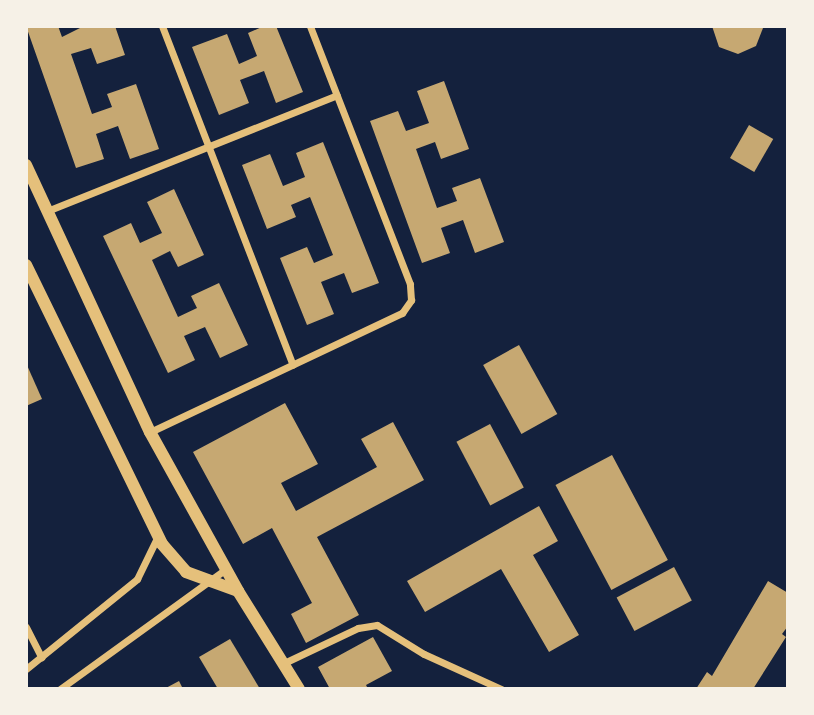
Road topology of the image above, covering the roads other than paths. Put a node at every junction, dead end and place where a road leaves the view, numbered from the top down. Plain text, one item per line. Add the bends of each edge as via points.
1 (162, 26) edge
2 (310, 26) edge
3 (337, 95) junction
4 (208, 147) junction
5 (26, 165) edge
6 (47, 211) junction
7 (26, 265) edge
8 (293, 365) junction
9 (150, 432) junction
10 (158, 534) junction
11 (226, 569) junction
12 (208, 582) junction
13 (238, 591) junction
14 (26, 627) edge
15 (41, 657) junction
16 (284, 663) junction
17 (26, 669) edge
18 (60, 689) edge
19 (299, 689) edge
20 (501, 689) edge

1 - 4 street
2 - 3 street
3 - 4 street
3 - 8 street via 410,284 411,300 402,313
4 - 6 street
4 - 8 street
5 - 6 street
6 - 9 street
7 - 10 street
8 - 9 street
9 - 11 street
10 - 12 street via 177,564
10 - 15 street via 151,558 137,579
11 - 12 street
11 - 13 street
12 - 13 street
12 - 18 street
13 - 16 street
14 - 15 street
15 - 17 street
16 - 19 street
16 - 20 street via 358,628 377,625 424,654

